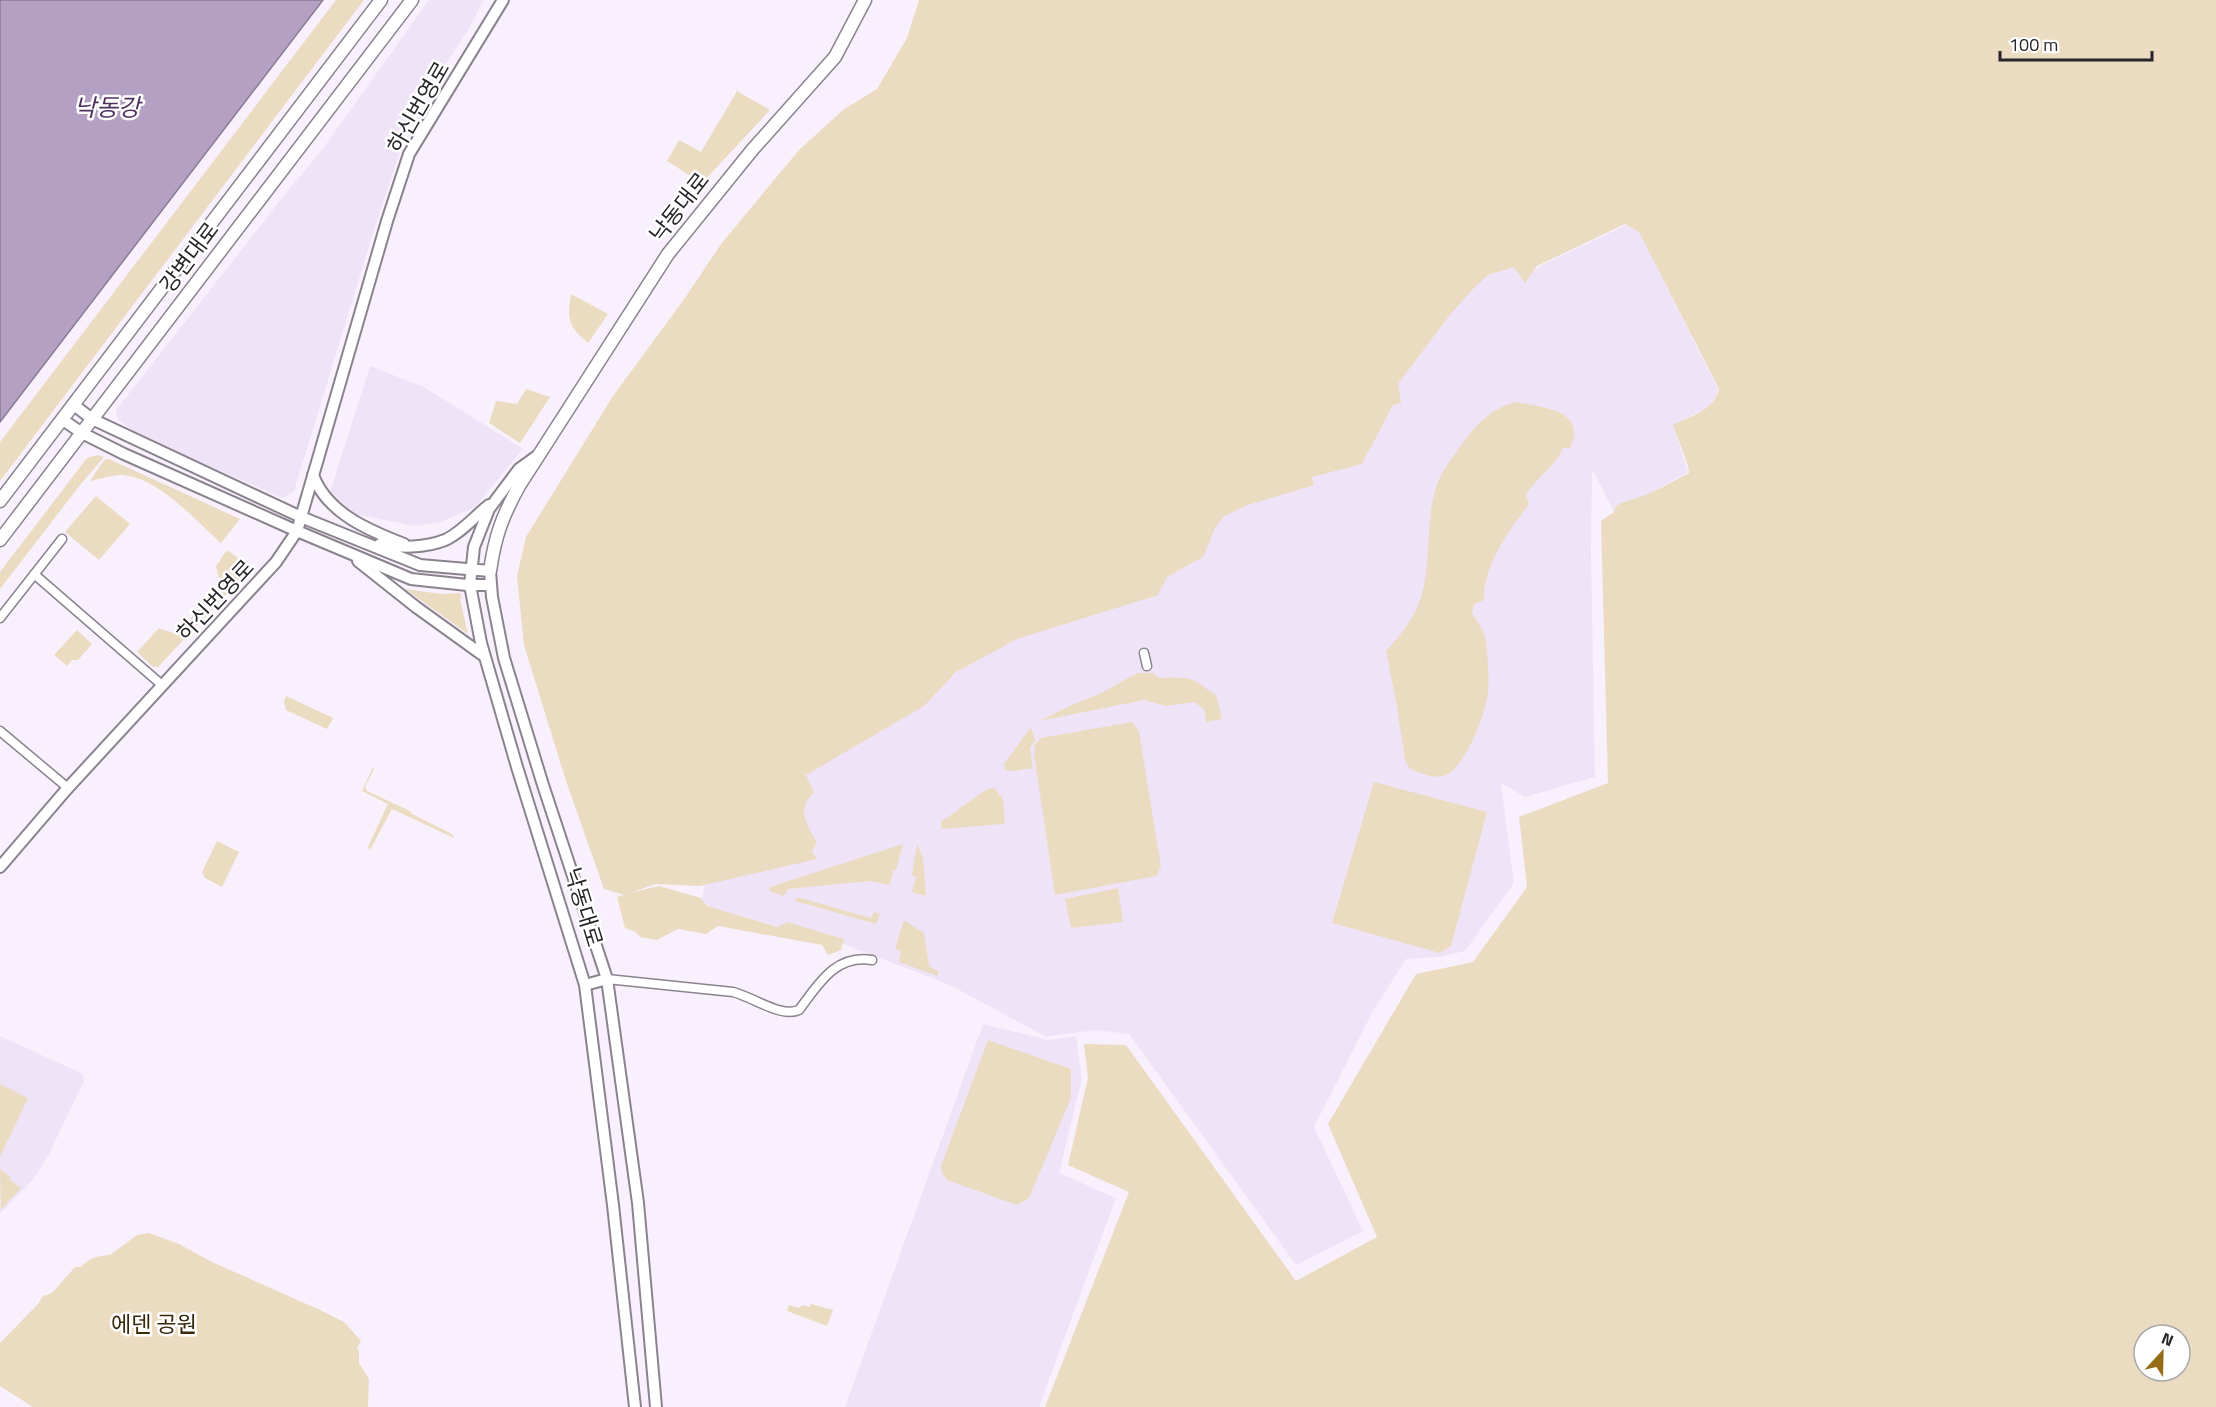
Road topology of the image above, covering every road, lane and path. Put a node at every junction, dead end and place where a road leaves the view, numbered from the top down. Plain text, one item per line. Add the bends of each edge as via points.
1 (381, 0) edge
2 (412, 0) edge
3 (504, 0) edge
4 (865, 0) edge
5 (74, 405) junction
6 (92, 419) junction
7 (63, 420) junction
8 (82, 433) junction
9 (542, 453) junction
10 (313, 475) junction
11 (497, 497) junction
12 (0, 501) edge
13 (301, 517) junction
14 (297, 531) junction
15 (62, 539) dead end
16 (0, 540) edge
17 (356, 540) junction
18 (413, 547) junction
19 (346, 551) junction
20 (470, 570) junction
21 (490, 571) junction
22 (34, 574) junction
23 (470, 585) junction
24 (490, 585) junction
25 (0, 618) edge
26 (1144, 653) dead end
27 (484, 656) junction
28 (1147, 666) dead end
29 (162, 685) junction
30 (0, 731) edge
31 (68, 788) junction
32 (0, 867) edge
33 (872, 960) dead end
34 (607, 979) junction
35 (585, 985) junction
36 (635, 1407) edge
37 (656, 1407) edge

1 - 5 main road, 강변대로
2 - 6 main road, 강변대로
3 - 10 street, 하신번영로 via 409,154
4 - 9 main road, 낙동대로 via 835,57 753,149 668,254
5 - 6 street
5 - 7 main road, 강변대로
6 - 8 main road, 강변대로
6 - 13 street
7 - 8 street
7 - 12 main road, 강변대로
8 - 14 street
8 - 16 main road, 강변대로
9 - 11 street, 낙동대로 via 519,469
9 - 21 main road, 낙동대로 via 502,517
10 - 13 street, 하신번영로
10 - 18 street via 319,490 339,511 369,531
11 - 18 street via 456,533
11 - 20 street, 낙동대로 via 480,528
13 - 14 street, 하신번영로
13 - 17 street
14 - 19 street
14 - 29 street, 하신번영로 via 276,562
15 - 22 street
17 - 18 street
17 - 20 street via 420,565
19 - 23 street via 411,579
19 - 27 street
20 - 21 street
20 - 23 street, 낙동대로
21 - 24 street, 낙동대로
22 - 25 street
22 - 29 street
23 - 24 street
23 - 27 street, 낙동대로
24 - 34 street, 낙동대로 via 504,658
26 - 28 street
27 - 35 street, 낙동대로
29 - 31 street, 하신번영로
30 - 31 street
31 - 32 street, 하신번영로
33 - 34 street via 831,969 793,1013 734,992
34 - 35 street
34 - 37 street, 낙동대로 via 638,1203
35 - 36 street, 낙동대로

